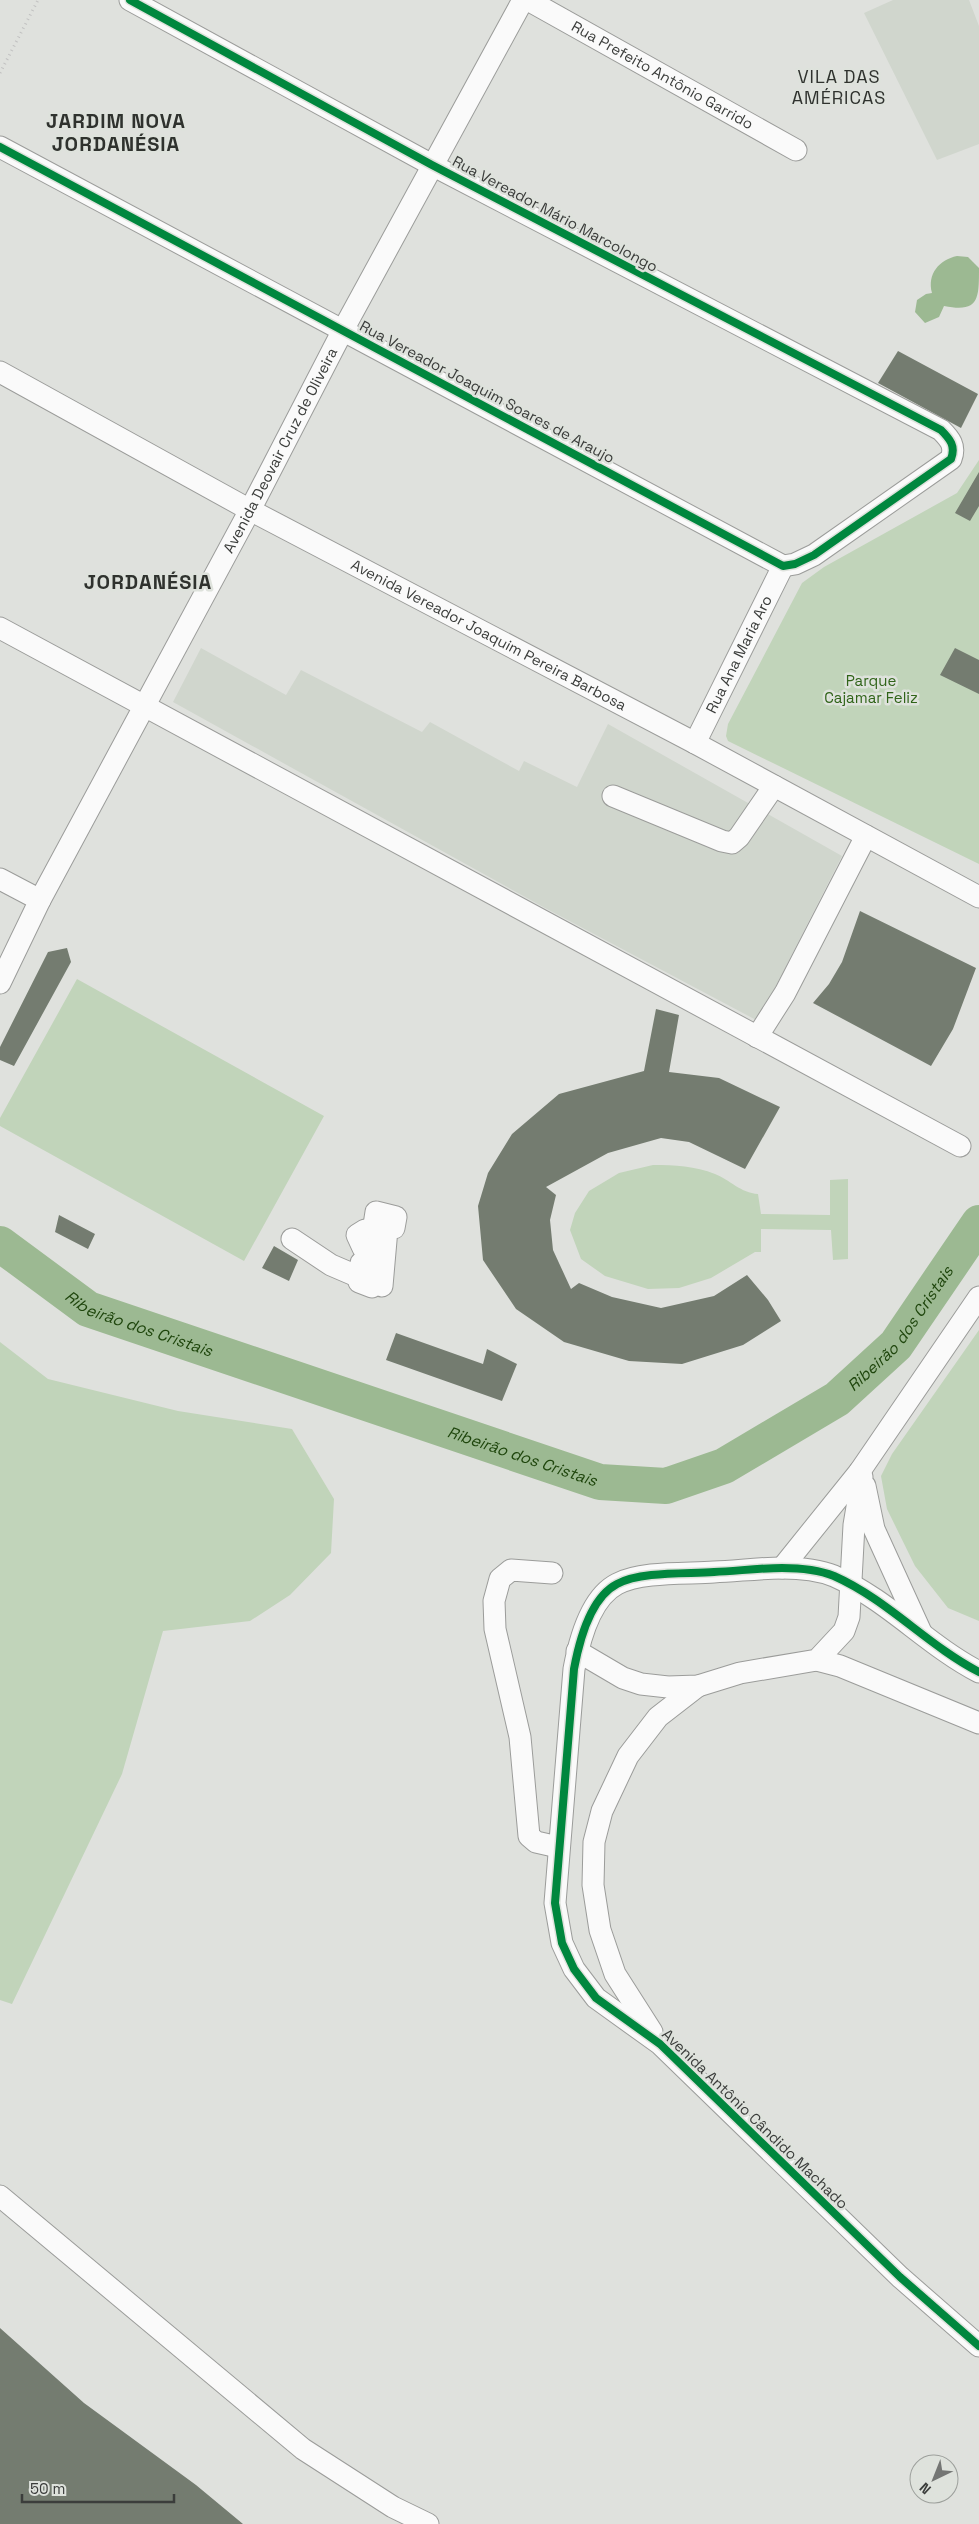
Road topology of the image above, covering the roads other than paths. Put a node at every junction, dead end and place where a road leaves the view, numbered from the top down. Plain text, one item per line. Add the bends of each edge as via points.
1 (130, 0) edge
2 (523, 0) edge
3 (528, 0) edge
4 (0, 147) edge
5 (796, 150) dead end
6 (432, 165) junction
7 (343, 330) junction
8 (0, 372) edge
9 (250, 510) junction
10 (783, 566) junction
11 (0, 628) edge
12 (144, 706) junction
13 (696, 743) junction
14 (774, 786) junction
15 (613, 796) dead end
16 (866, 836) junction
17 (0, 879) edge
18 (979, 897) edge
19 (40, 900) junction
20 (0, 982) edge
21 (757, 1037) junction
22 (960, 1146) dead end
23 (404, 1210) dead end
24 (292, 1239) dead end
25 (362, 1254) junction
26 (382, 1286) dead end
27 (979, 1297) edge
28 (862, 1474) junction
29 (782, 1568) junction
30 (552, 1573) dead end
31 (849, 1583) junction
32 (922, 1634) junction
33 (578, 1650) junction
34 (817, 1660) junction
35 (979, 1672) edge
36 (698, 1686) junction
37 (979, 1723) edge
38 (558, 1847) junction
39 (660, 2044) junction
40 (0, 2196) edge
41 (979, 2346) edge
42 (428, 2524) edge

1 - 6 street, Rua Vereador Mário Marcolongo
2 - 6 street, Avenida Deovair Cruz de Oliveira
3 - 5 street, Rua Prefeito Antônio Garrido
4 - 7 street, Rua Vereador Joaquim Soares de Araujo
6 - 7 street, Avenida Deovair Cruz de Oliveira
6 - 10 street, Rua Vereador Mário Marcolongo via 941,430 953,444 951,459 814,555
7 - 9 street, Avenida Deovair Cruz de Oliveira
7 - 10 street, Rua Vereador Joaquim Soares de Araujo
8 - 9 street, Avenida Vereador Joaquim Pereira Barbosa
9 - 12 street, Avenida Deovair Cruz de Oliveira
9 - 13 street, Avenida Vereador Joaquim Pereira Barbosa
10 - 13 street, Rua Ana Maria Aro
11 - 12 street
12 - 19 street, Avenida Deovair Cruz de Oliveira
12 - 21 street
13 - 14 street, Avenida Vereador Joaquim Pereira Barbosa
14 - 15 street via 739,838 732,843
14 - 16 street, Avenida Vereador Joaquim Pereira Barbosa
16 - 18 street, Avenida Vereador Joaquim Pereira Barbosa
16 - 21 street via 785,993
17 - 19 street
19 - 20 street, Avenida Deovair Cruz de Oliveira
21 - 22 street
23 - 25 street via 368,1205
24 - 25 street via 331,1265
25 - 26 street via 358,1282 372,1287 381,1227 374,1225 376,1212 396,1217 394,1228 387,1229
27 - 28 street
28 - 29 street
28 - 31 street
28 - 32 street via 874,1529
29 - 31 street, Avenida Antônio Cândido Machado via 831,1575
29 - 33 street, Avenida Antônio Cândido Machado via 651,1576 617,1584 604,1594 593,1610
30 - 38 street via 511,1570 500,1579 494,1601 495,1629 520,1737 529,1836 536,1842
31 - 32 street, Avenida Antônio Cândido Machado
31 - 34 street via 849,1617 844,1631
32 - 35 street, Avenida Antônio Cândido Machado
33 - 36 street via 623,1678 641,1684
33 - 38 street, Avenida Antônio Cândido Machado
34 - 36 street via 740,1673
34 - 37 street via 840,1666
36 - 39 street, Avenida Antônio Cândido Machado via 658,1717 628,1756 602,1811 594,1842 593,1885 603,1939 615,1974
38 - 39 street, Avenida Antônio Cândido Machado via 555,1903 562,1943 574,1969 596,1998
39 - 41 street, Avenida Antônio Cândido Machado via 900,2277
40 - 42 street via 303,2449 393,2507

